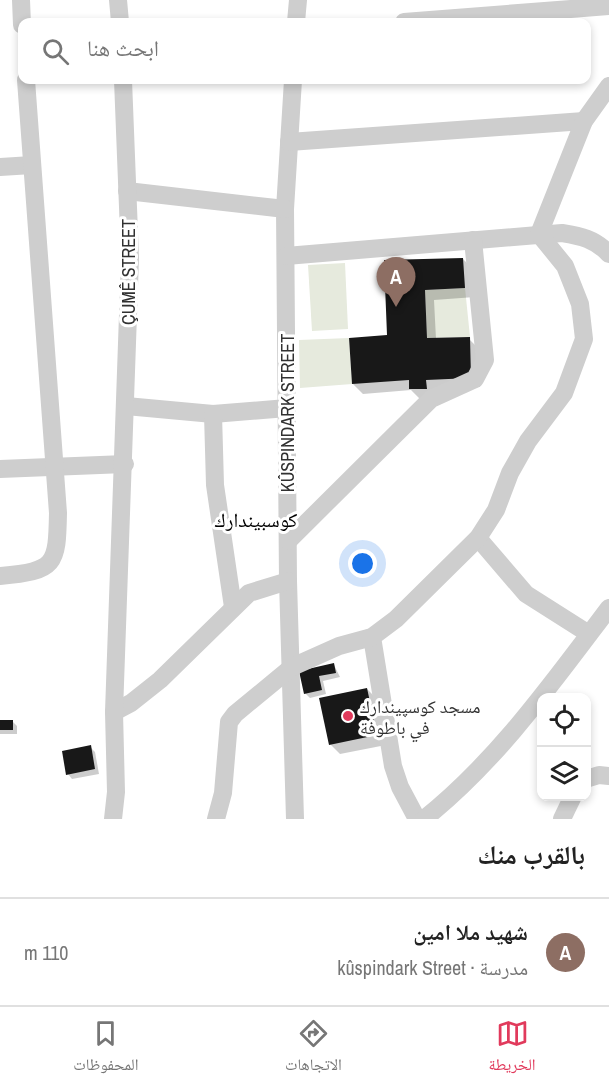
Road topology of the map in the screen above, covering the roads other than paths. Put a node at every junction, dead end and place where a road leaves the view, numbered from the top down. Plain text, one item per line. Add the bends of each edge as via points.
1 (21, 0) edge
2 (118, 0) edge
3 (298, 0) edge
4 (609, 6) edge
5 (22, 18) edge
6 (120, 18) edge
7 (296, 18) edge
8 (455, 18) edge
9 (26, 84) edge
10 (123, 84) edge
11 (293, 84) edge
12 (608, 89) edge
13 (584, 121) junction
14 (289, 142) junction
15 (32, 165) junction
16 (0, 167) edge
17 (127, 191) junction
18 (285, 209) junction
19 (539, 234) junction
20 (473, 240) junction
21 (609, 254) edge
22 (286, 256) junction
23 (126, 406) junction
24 (287, 408) junction
25 (213, 414) junction
26 (125, 464) junction
27 (0, 469) edge
28 (55, 469) junction
29 (478, 538) junction
30 (288, 541) junction
31 (0, 576) edge
32 (288, 581) junction
33 (233, 607) junction
34 (609, 609) edge
35 (589, 634) junction
36 (372, 637) junction
37 (292, 667) junction
38 (114, 712) junction
39 (609, 776) edge
40 (591, 777) edge
41 (571, 801) edge
42 (113, 819) edge
43 (216, 819) edge
44 (295, 819) edge
45 (417, 819) edge
46 (424, 819) edge
47 (562, 819) edge

1 - 5 street
2 - 6 street
3 - 7 street
4 - 8 street
9 - 15 street
10 - 17 street, ÇUMÊ STREET
11 - 14 street, KÛSPINDARK STREET
12 - 13 street
13 - 14 street
13 - 19 street
14 - 18 street, KÛSPINDARK STREET
15 - 16 street
15 - 28 street
17 - 18 street
17 - 23 street, ÇUMÊ STREET via 130,258
18 - 22 street, KÛSPINDARK STREET
19 - 20 street
19 - 21 street via 585,237
19 - 29 street via 565,266 580,304 584,339 564,393 528,441 496,510
20 - 22 street
20 - 30 street via 484,360 481,372 466,384 431,399
22 - 24 street, KÛSPINDARK STREET
23 - 25 street
23 - 26 street, ÇUMÊ STREET
24 - 25 street
24 - 30 street, KÛSPINDARK STREET
25 - 33 street via 215,485
26 - 28 street
26 - 38 street, ÇUMÊ STREET
27 - 28 street
28 - 31 street via 57,550 52,562 23,574
29 - 35 street via 526,594
29 - 36 street
30 - 32 street, KÛSPINDARK STREET
32 - 33 street via 249,593
32 - 37 street, KÛSPINDARK STREET
33 - 38 street via 160,680
34 - 35 street
35 - 46 street via 531,710
36 - 37 street via 339,646
36 - 45 street via 393,766
37 - 43 street via 249,700 229,722 223,793
37 - 44 street, KÛSPINDARK STREET
38 - 42 street, ÇUMÊ STREET
39 - 40 street
41 - 47 street

